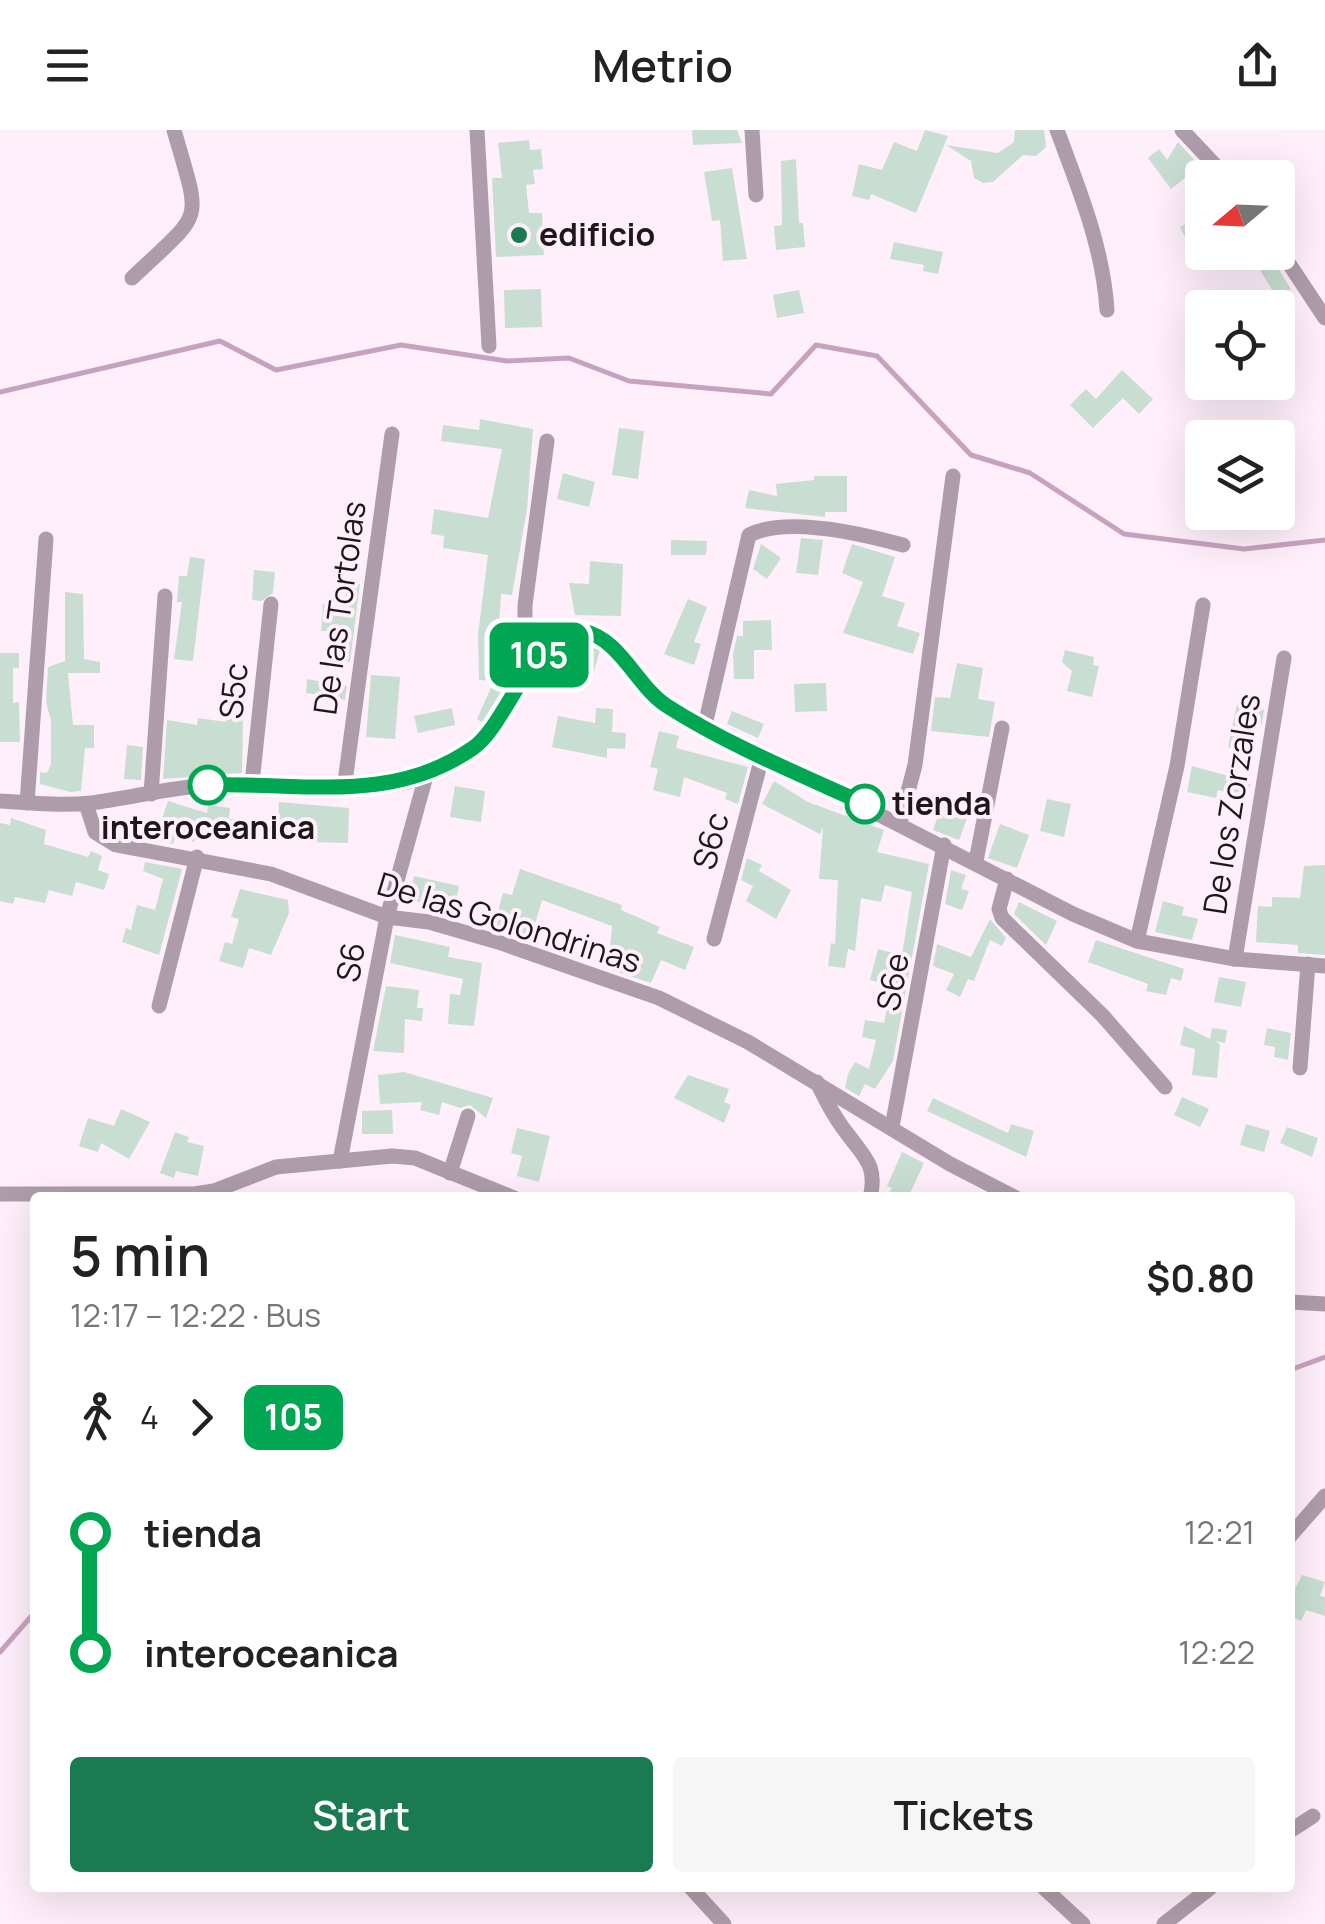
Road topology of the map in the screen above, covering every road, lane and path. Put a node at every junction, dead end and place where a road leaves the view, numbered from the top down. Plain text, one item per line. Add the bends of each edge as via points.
1 (174, 130) edge
2 (477, 130) edge
3 (752, 130) edge
4 (1057, 130) edge
5 (1182, 130) edge
6 (1210, 160) edge
7 (756, 195) dead end
8 (1293, 270) edge
9 (132, 278) dead end
10 (1107, 310) dead end
11 (1325, 318) edge
12 (490, 346) dead end
13 (392, 434) dead end
14 (547, 441) dead end
15 (954, 476) dead end
16 (46, 539) dead end
17 (903, 544) dead end
18 (164, 596) dead end
19 (271, 604) dead end
20 (1202, 605) dead end
21 (1284, 658) dead end
22 (525, 674) junction
23 (705, 725) junction
24 (1002, 728) dead end
25 (762, 758) junction
26 (426, 776) junction
27 (252, 783) junction
28 (344, 789) junction
29 (150, 794) junction
30 (0, 801) edge
31 (27, 803) junction
32 (86, 804) junction
33 (900, 822) junction
34 (944, 845) junction
35 (196, 857) junction
36 (976, 861) junction
37 (1008, 879) junction
38 (387, 917) junction
39 (714, 940) dead end
40 (1137, 940) junction
41 (1235, 959) junction
42 (1308, 964) junction
43 (1325, 966) edge
44 (159, 1006) dead end
45 (1300, 1068) dead end
46 (817, 1082) junction
47 (1165, 1087) dead end
48 (468, 1116) dead end
49 (892, 1126) junction
50 (340, 1160) junction
51 (450, 1173) junction
52 (207, 1192) edge
53 (499, 1192) edge
54 (871, 1192) edge
55 (1004, 1192) edge
56 (0, 1194) edge
57 (30, 1194) edge
58 (1295, 1302) edge
59 (1325, 1304) edge
60 (1325, 1496) edge
61 (1295, 1530) edge
62 (1313, 1816) dead end
63 (1295, 1828) edge
64 (695, 1892) edge
65 (1048, 1892) edge
66 (1205, 1892) edge
67 (724, 1924) edge
68 (1082, 1924) edge
69 (1164, 1924) edge

1 - 9 street via 194,211
2 - 12 street
3 - 7 street
4 - 10 street via 1092,225
5 - 6 street
8 - 11 street
13 - 28 street, De las Tortolas
14 - 22 street via 525,604
15 - 33 street via 914,765
16 - 31 street
17 - 23 street via 837,530 750,535
18 - 29 street
19 - 27 street, S5c
20 - 40 street via 1178,766
21 - 41 street, De los Zorzales
22 - 23 street via 558,636 578,630 598,635 649,692
22 - 26 street via 477,746
23 - 25 street
24 - 36 street
25 - 33 street
25 - 39 street, S6c
26 - 28 street
26 - 38 street, S6
27 - 28 street
27 - 29 street
29 - 32 street
30 - 31 street
31 - 32 street
32 - 35 street, De las Golondrinas via 96,832 116,845
33 - 34 street
34 - 36 street
34 - 49 street, S6e
35 - 38 street, De las Golondrinas via 271,874
35 - 44 street
36 - 37 street
37 - 40 street
37 - 47 street via 1002,918
38 - 46 street, De las Golondrinas via 430,922 642,992
38 - 50 street, S6
40 - 41 street
41 - 42 street
42 - 43 street
42 - 45 street
46 - 49 street, De las Golondrinas
46 - 54 street via 869,1158
48 - 51 street
49 - 55 street, De las Golondrinas
50 - 51 street via 415,1158
50 - 52 street via 276,1167
51 - 53 street
56 - 57 street
58 - 59 street
60 - 61 street
62 - 63 street
64 - 67 street
65 - 68 street
66 - 69 street

